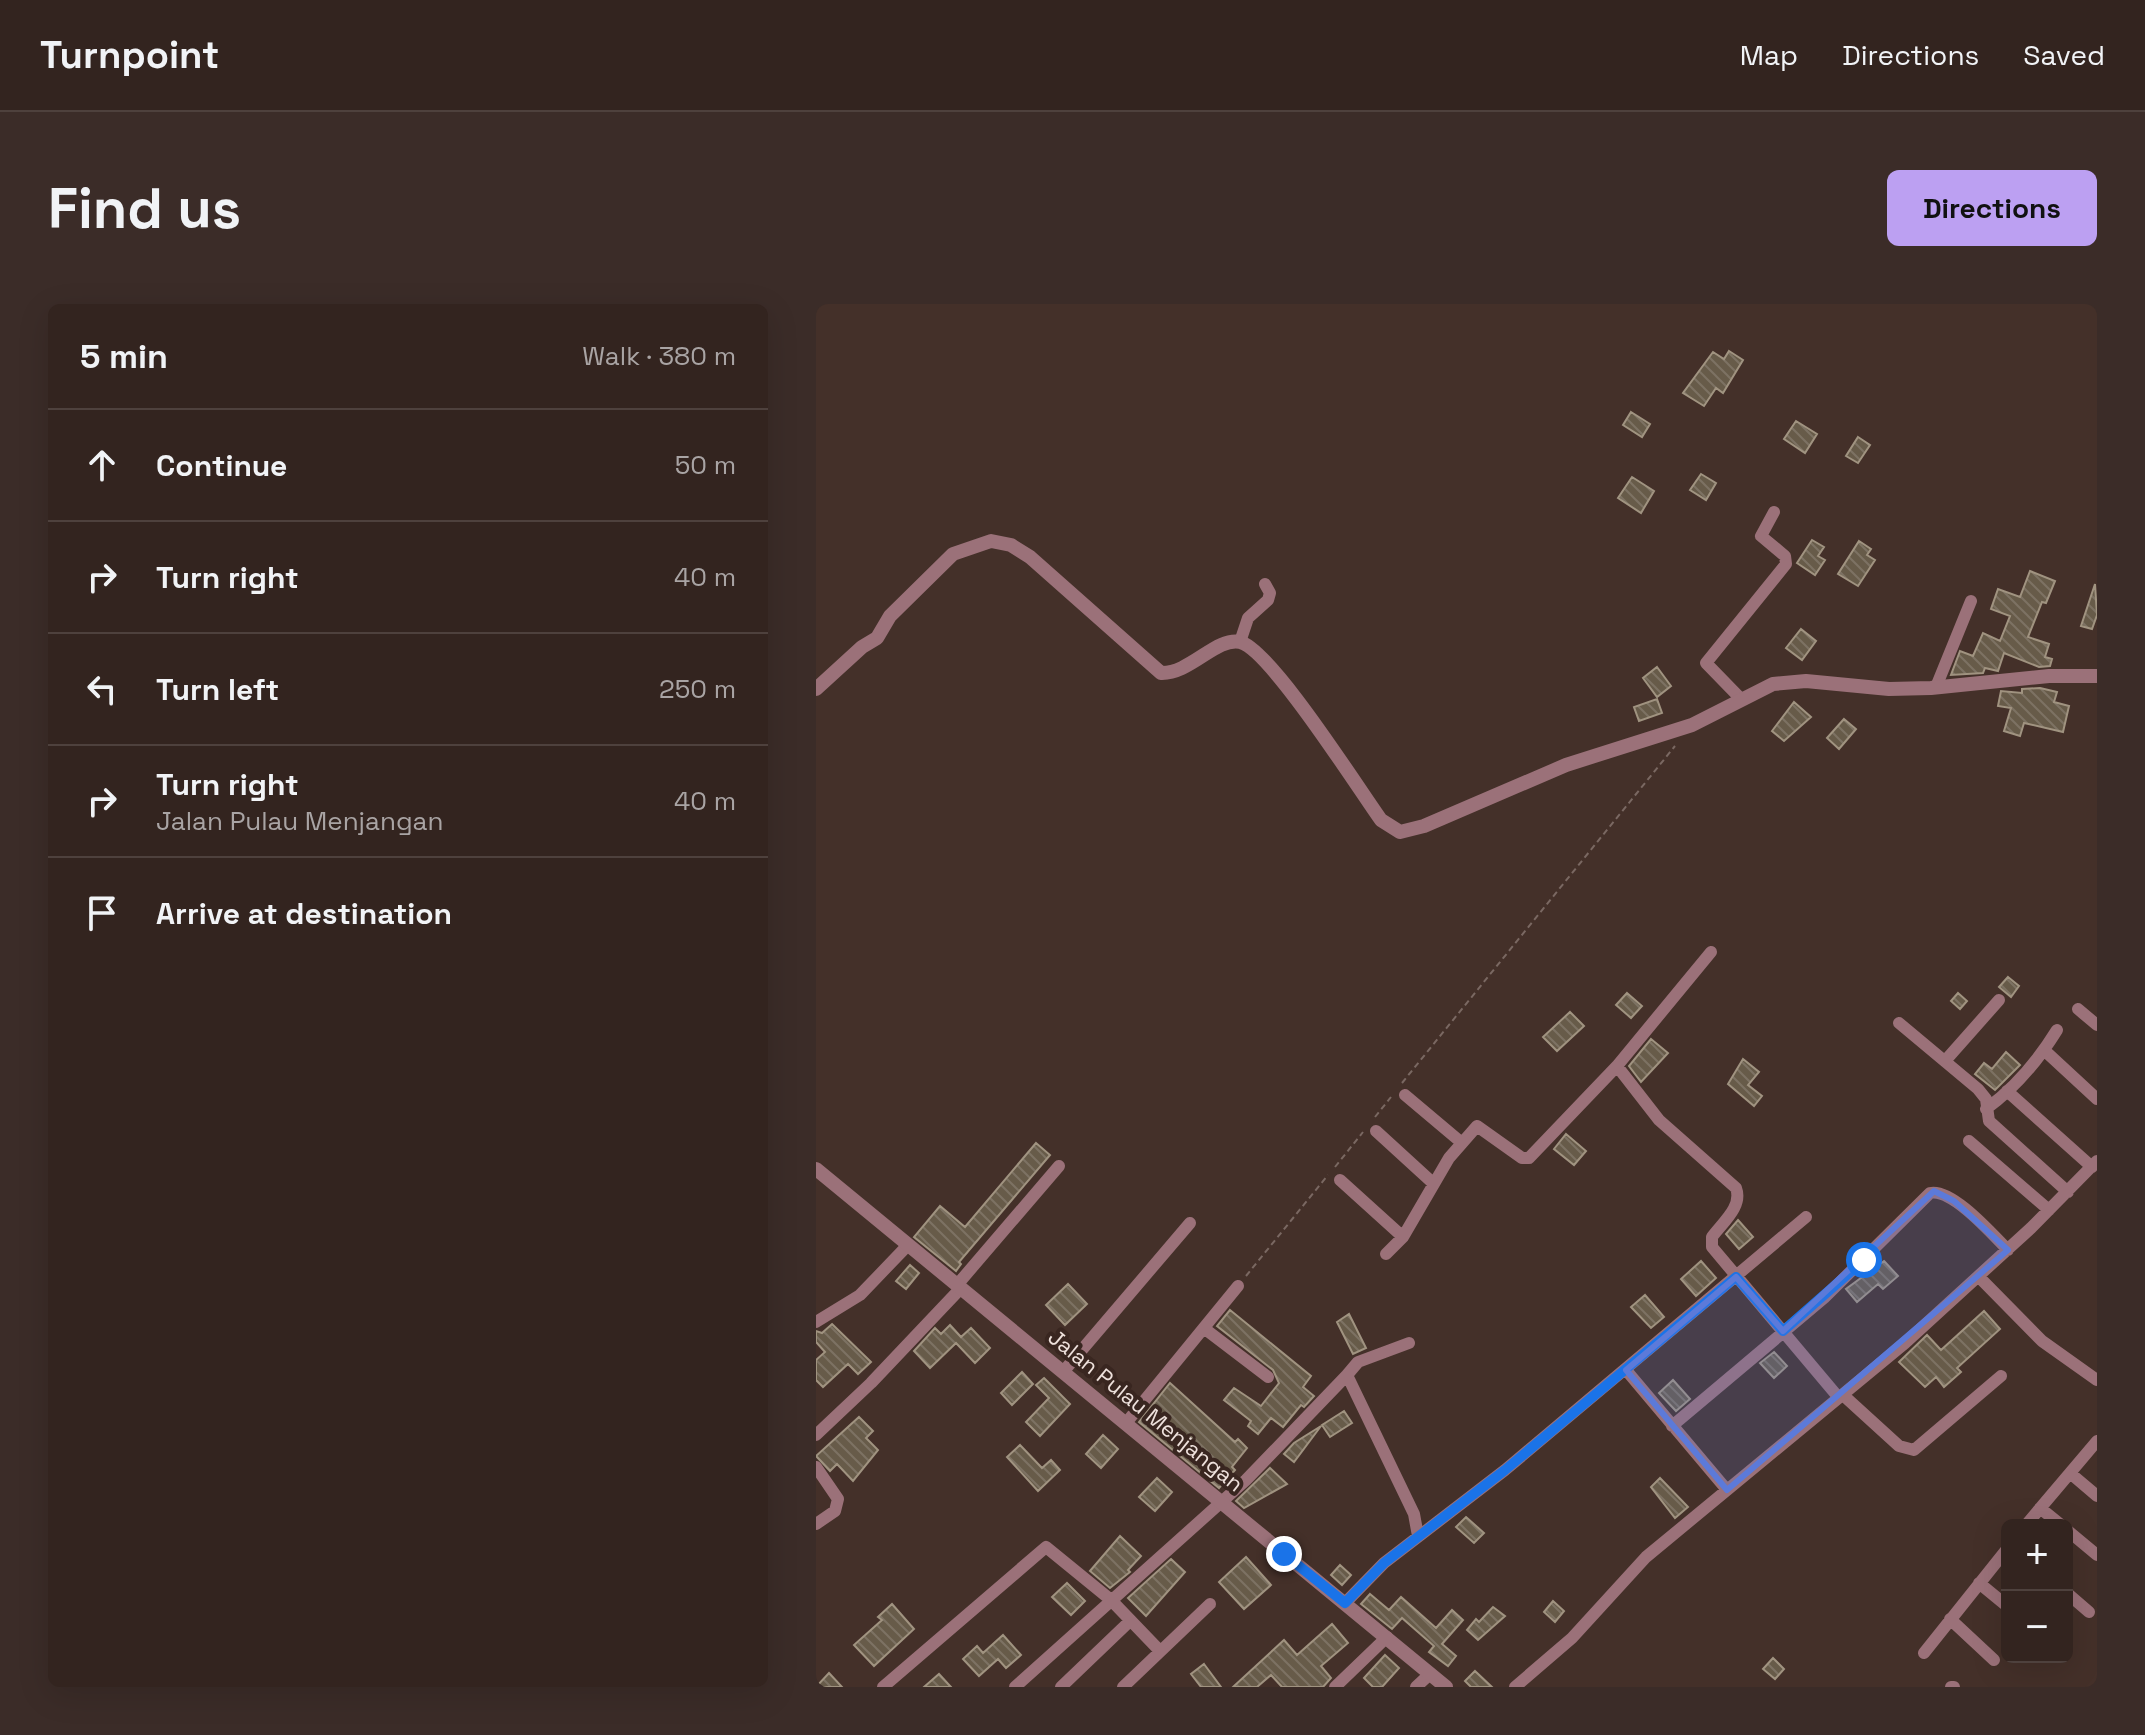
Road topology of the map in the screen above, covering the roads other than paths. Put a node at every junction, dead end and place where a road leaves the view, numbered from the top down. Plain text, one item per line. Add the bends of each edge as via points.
1 (1774, 512) dead end
2 (1265, 584) dead end
3 (1971, 601) dead end
4 (1240, 642) junction
5 (2097, 676) edge
6 (1936, 687) junction
7 (816, 689) edge
8 (1742, 700) junction
9 (1711, 952) dead end
10 (1999, 1000) dead end
11 (2078, 1009) dead end
12 (1899, 1023) dead end
13 (2097, 1025) edge
14 (2057, 1030) dead end
15 (2044, 1050) junction
16 (1945, 1061) junction
17 (1617, 1066) junction
18 (2007, 1091) junction
19 (1405, 1095) dead end
20 (2097, 1099) edge
21 (1986, 1109) junction
22 (1376, 1131) dead end
23 (1969, 1141) dead end
24 (1462, 1143) junction
25 (2094, 1164) edge
26 (1059, 1166) dead end
27 (816, 1169) edge
28 (1340, 1180) dead end
29 (1434, 1184) junction
30 (2068, 1192) junction
31 (2049, 1210) junction
32 (1806, 1217) dead end
33 (1190, 1223) dead end
34 (1403, 1237) junction
35 (908, 1245) junction
36 (2008, 1250) junction
37 (1386, 1254) dead end
38 (1736, 1277) junction
39 (1979, 1277) junction
40 (959, 1286) junction
41 (1238, 1286) road end
42 (816, 1322) edge
43 (1205, 1329) junction
44 (1783, 1331) junction
45 (1409, 1343) dead end
46 (1626, 1370) junction
47 (1063, 1372) junction
48 (1347, 1375) junction
49 (2001, 1376) dead end
50 (1268, 1377) dead end
51 (2097, 1380) edge
52 (1841, 1397) junction
53 (1126, 1423) junction
54 (1672, 1426) junction
55 (816, 1435) edge
56 (2097, 1441) edge
57 (816, 1467) edge
58 (2070, 1473) junction
59 (1727, 1490) junction
60 (2097, 1496) edge
61 (1223, 1501) junction
62 (2040, 1508) junction
63 (2031, 1519) edge
64 (2054, 1519) edge
65 (816, 1524) edge
66 (2073, 1535) edge
67 (1418, 1536) junction
68 (2097, 1555) edge
69 (2001, 1556) edge
70 (1979, 1583) junction
71 (2073, 1598) edge
72 (1111, 1600) junction
73 (2001, 1601) edge
74 (1345, 1603) junction
75 (1210, 1604) dead end
76 (2089, 1612) dead end
77 (1950, 1619) junction
78 (1130, 1621) junction
79 (1387, 1637) junction
80 (1160, 1651) junction
81 (1924, 1653) dead end
82 (1994, 1660) dead end
83 (1430, 1674) junction
84 (896, 1676) junction
85 (883, 1687) edge
86 (908, 1687) edge
87 (1015, 1687) edge
88 (1061, 1687) edge
89 (1123, 1687) edge
90 (1335, 1687) edge
91 (1416, 1687) edge
92 (1446, 1687) edge
93 (1515, 1687) edge

1 - 8 street via 1761,536 1785,556 1786,564 1706,663
2 - 4 street via 1268,600 1248,618
3 - 6 street
4 - 7 street via 1223,644 1177,672 1161,673 1030,557 991,541 953,554 890,616 877,638
4 - 8 street via 1276,674 1381,820 1400,832 1588,757 1692,725
5 - 6 street
6 - 8 street via 1791,681
9 - 17 street
10 - 16 street
11 - 13 street
12 - 16 street
14 - 15 street
15 - 18 street
15 - 20 street
16 - 21 street via 1984,1095
17 - 24 street via 1529,1158 1477,1126
17 - 38 street via 1659,1120 1736,1188 1735,1207 1711,1243
18 - 21 street
18 - 25 street
19 - 24 street
21 - 30 street via 1989,1121
22 - 29 street
23 - 31 street
24 - 29 street
25 - 30 street
26 - 40 street
27 - 35 street, Jalan Pulau Menjangan
28 - 34 street
29 - 34 street
30 - 31 street
31 - 36 street
32 - 38 street
33 - 47 street
34 - 37 street
35 - 40 street, Jalan Pulau Menjangan
35 - 42 street via 860,1295
36 - 39 street
36 - 44 street via 1954,1201 1930,1193
38 - 44 street
38 - 46 street
39 - 51 street via 2042,1341
39 - 52 street
40 - 47 street, Jalan Pulau Menjangan
40 - 55 street
41 - 43 street
43 - 50 street
43 - 53 street
44 - 52 street
44 - 54 street
45 - 48 street via 1358,1362
46 - 54 street
46 - 67 street
47 - 53 street, Jalan Pulau Menjangan
48 - 61 street
48 - 67 street via 1414,1514
49 - 52 street via 1914,1450 1899,1446
52 - 59 street
53 - 61 street, Jalan Pulau Menjangan
54 - 59 street
56 - 58 street
57 - 65 street via 838,1499 835,1511
58 - 60 street
58 - 62 street
59 - 93 street via 1646,1557 1572,1638
61 - 72 street
61 - 74 street, Jalan Pulau Menjangan
62 - 63 street
62 - 64 street
66 - 68 street
67 - 74 street
69 - 70 street
70 - 73 street
70 - 77 street
71 - 76 street
72 - 78 street
72 - 84 street via 1046,1547
72 - 87 street
74 - 79 street, Jalan Pulau Menjangan
75 - 80 street
77 - 81 street
77 - 82 street
78 - 80 street
78 - 88 street
79 - 83 street, Jalan Pulau Menjangan
79 - 90 street
80 - 89 street
83 - 91 street
83 - 92 street, Jalan Pulau Menjangan
84 - 85 street
84 - 86 street

